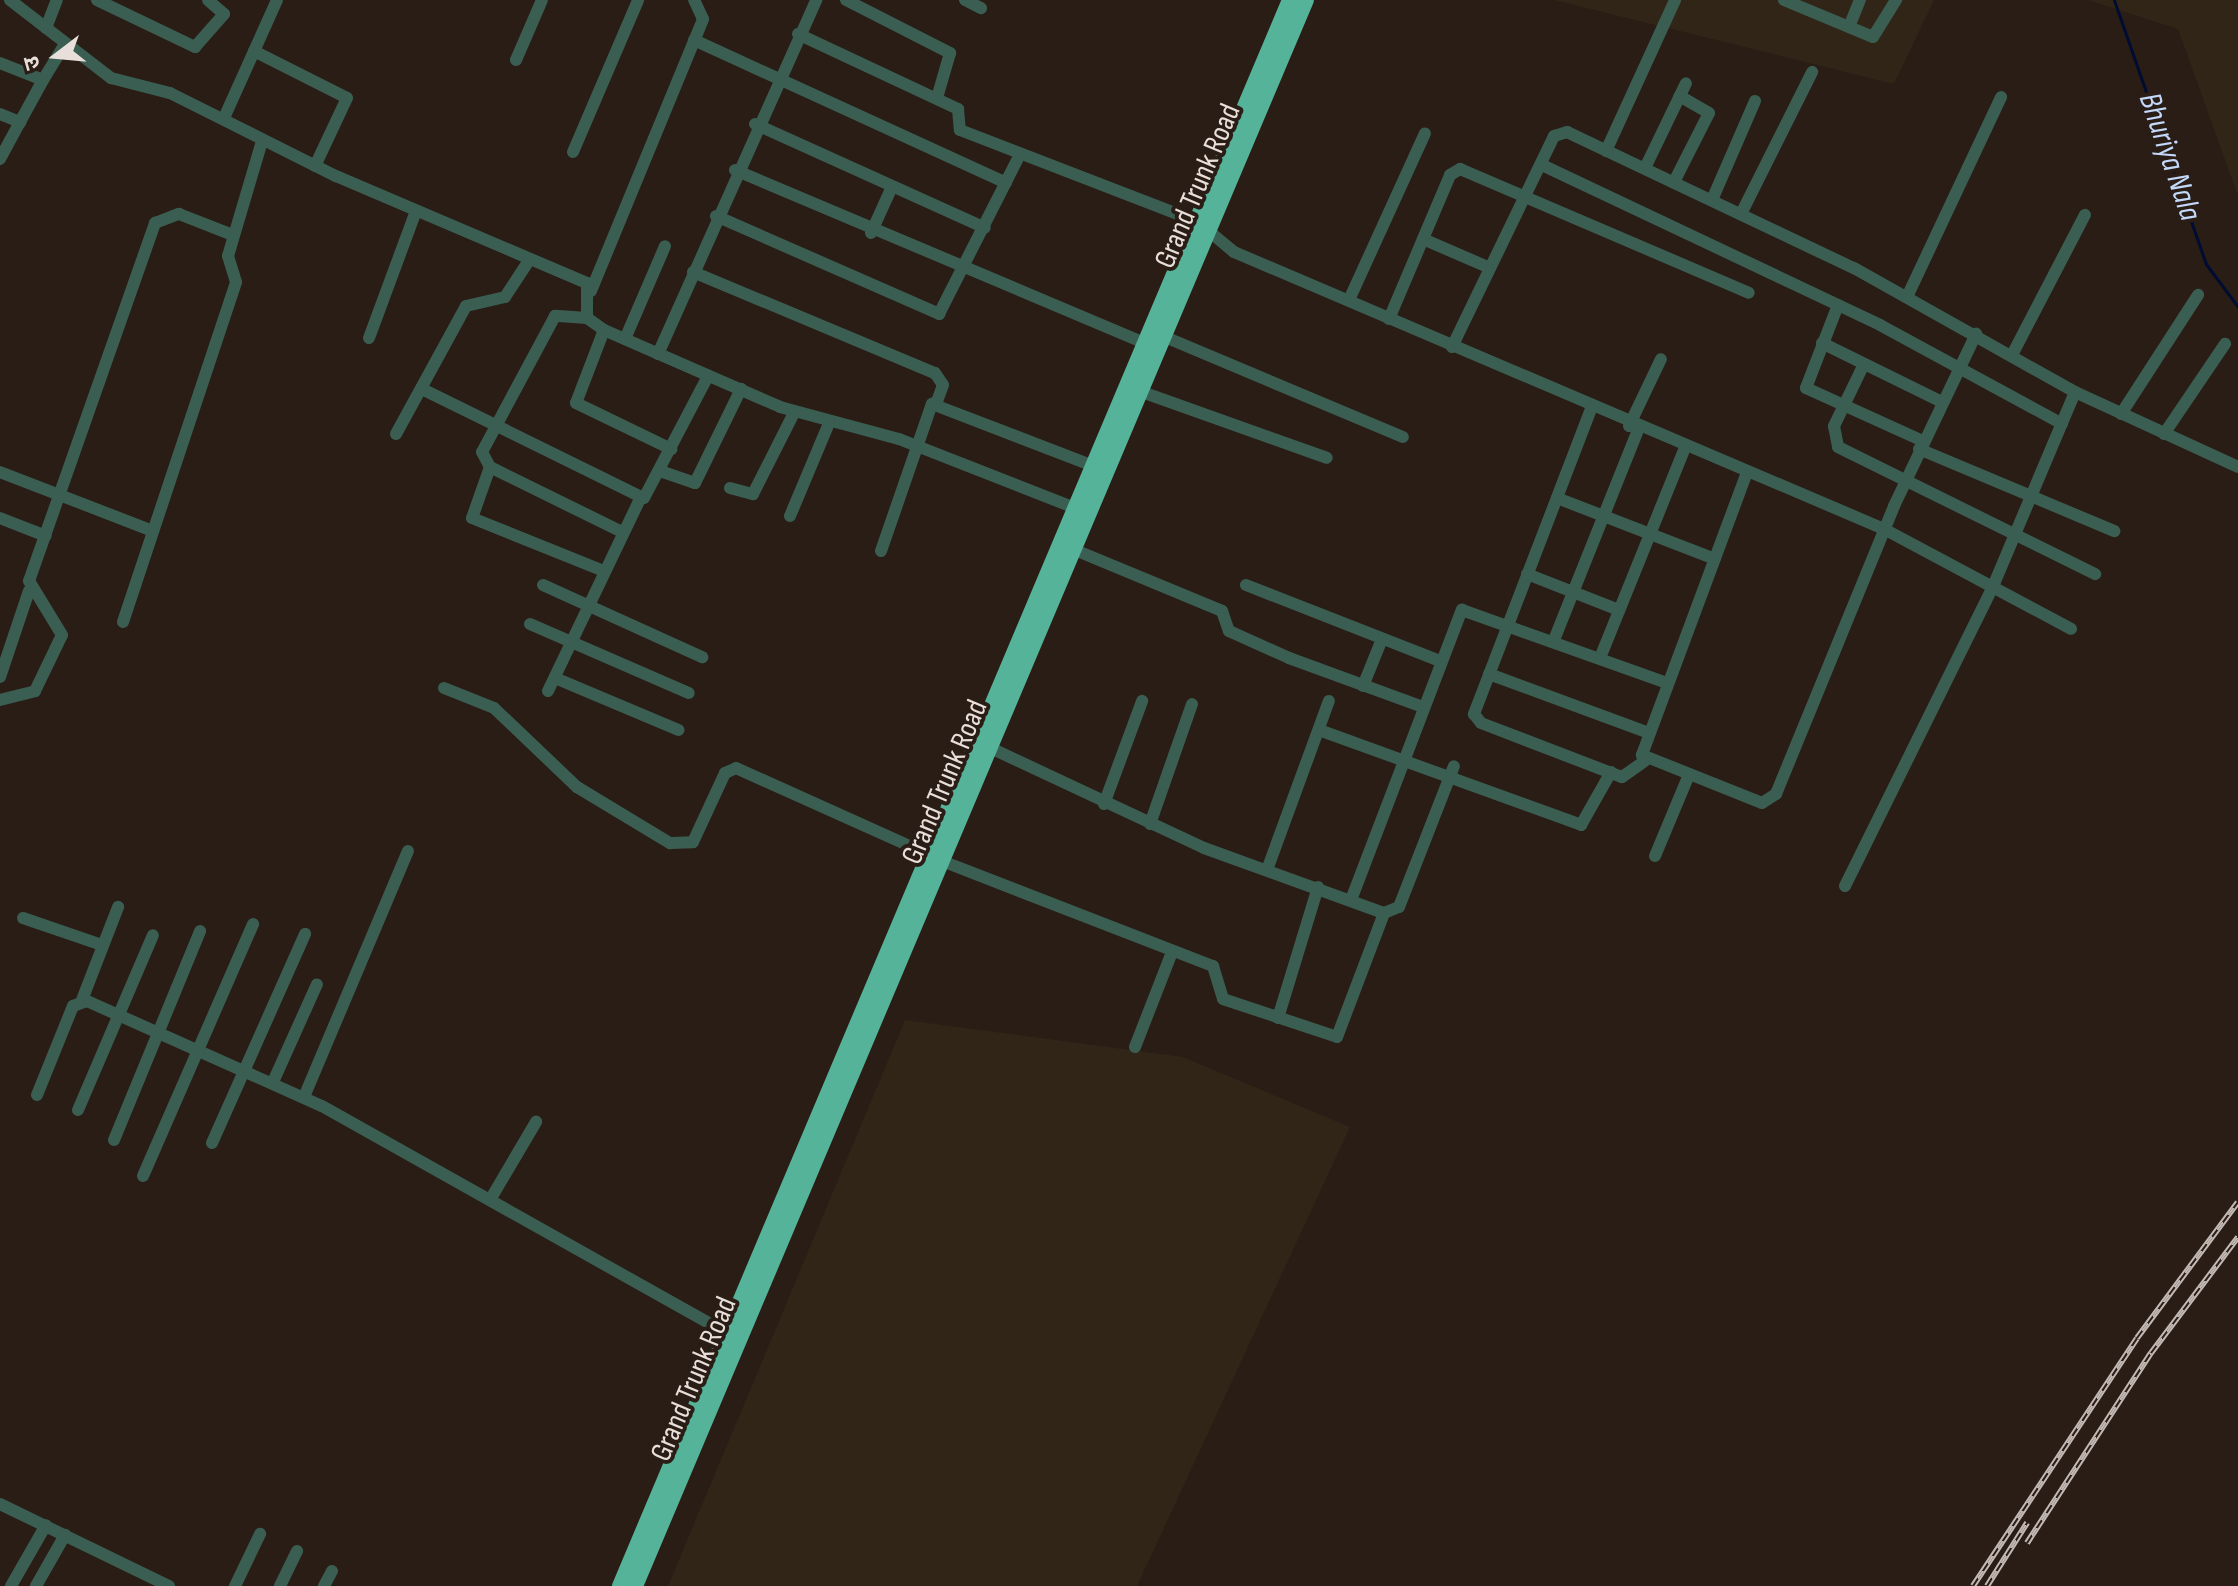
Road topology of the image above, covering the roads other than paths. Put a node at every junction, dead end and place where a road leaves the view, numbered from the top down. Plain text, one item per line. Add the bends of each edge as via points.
1 (10, 0) edge
2 (57, 0) edge
3 (97, 0) edge
4 (208, 0) edge
5 (277, 0) edge
6 (542, 0) edge
7 (638, 0) edge
8 (694, 0) edge
9 (815, 0) edge
10 (846, 0) edge
11 (965, 0) edge
12 (1290, 0) edge
13 (1306, 0) edge
14 (1675, 0) edge
15 (1784, 0) edge
16 (1860, 0) edge
17 (1896, 0) edge
18 (1811, 6) edge
19 (981, 8) dead end
20 (1849, 27) junction
21 (46, 28) junction
22 (798, 34) junction
23 (694, 40) junction
24 (65, 44) junction
25 (254, 51) junction
26 (516, 60) dead end
27 (0, 63) edge
28 (1812, 72) dead end
29 (776, 78) junction
30 (43, 80) junction
31 (1686, 83) dead end
32 (1679, 96) junction
33 (2001, 97) dead end
34 (937, 98) junction
35 (1755, 101) dead end
36 (0, 114) edge
37 (224, 118) junction
38 (20, 122) junction
39 (755, 124) junction
40 (1425, 133) dead end
41 (262, 141) junction
42 (1606, 151) junction
43 (573, 152) dead end
44 (1019, 156) junction
45 (0, 159) edge
46 (1542, 165) junction
47 (315, 166) junction
48 (1645, 168) junction
49 (735, 170) junction
50 (1674, 182) junction
51 (1006, 183) junction
52 (892, 187) junction
53 (1528, 196) junction
54 (1712, 200) junction
55 (416, 211) junction
56 (1741, 214) junction
57 (2085, 215) dead end
58 (716, 216) junction
59 (1203, 227) junction
60 (985, 228) junction
61 (871, 233) junction
62 (233, 235) junction
63 (1423, 239) junction
64 (665, 246) dead end
65 (530, 259) junction
66 (1490, 268) junction
67 (965, 271) junction
68 (693, 272) junction
69 (591, 291) junction
70 (1749, 293) dead end
71 (2198, 295) dead end
72 (1907, 297) junction
73 (1349, 300) junction
74 (1838, 305) junction
75 (587, 318) junction
76 (1389, 319) junction
77 (604, 330) junction
78 (1976, 334) junction
79 (1165, 337) junction
80 (369, 338) dead end
81 (625, 339) junction
82 (1822, 343) junction
83 (1147, 344) junction
84 (2225, 344) dead end
85 (1452, 347) junction
86 (658, 354) junction
87 (2012, 355) junction
88 (1661, 359) dead end
89 (1864, 364) junction
90 (1959, 367) junction
91 (708, 376) junction
92 (422, 389) junction
93 (741, 389) junction
94 (1142, 392) junction
95 (2075, 392) junction
96 (1942, 402) junction
97 (936, 404) junction
98 (1844, 406) junction
99 (1591, 409) junction
100 (794, 413) junction
101 (2121, 414) junction
102 (830, 421) junction
103 (495, 423) junction
104 (2062, 424) junction
105 (1633, 428) junction
106 (396, 434) dead end
107 (2164, 434) junction
108 (1403, 437) dead end
109 (915, 445) junction
110 (1921, 445) junction
111 (1685, 448) junction
112 (671, 449) junction
113 (1327, 458) dead end
114 (490, 467) junction
115 (1096, 467) junction
116 (2238, 467) edge
117 (660, 471) junction
118 (0, 472) edge
119 (1746, 475) junction
120 (1905, 482) junction
121 (730, 488) dead end
122 (60, 494) junction
123 (641, 497) junction
124 (2031, 497) junction
125 (1557, 498) junction
126 (1085, 511) junction
127 (790, 516) dead end
128 (1604, 517) junction
129 (0, 518) edge
130 (1884, 529) junction
131 (153, 531) junction
132 (2114, 531) dead end
133 (622, 532) junction
134 (1648, 535) junction
135 (46, 536) junction
136 (2014, 538) junction
137 (1075, 550) junction
138 (881, 551) dead end
139 (1715, 559) junction
140 (604, 571) junction
141 (1527, 574) junction
142 (2095, 574) dead end
143 (1994, 584) junction
144 (543, 585) dead end
145 (1246, 585) dead end
146 (29, 591) junction
147 (1574, 592) junction
148 (589, 606) junction
149 (1619, 610) junction
150 (123, 622) dead end
151 (1509, 623) junction
152 (530, 624) dead end
153 (2071, 629) dead end
154 (1382, 639) junction
155 (1554, 640) junction
156 (572, 643) junction
157 (702, 657) dead end
158 (1600, 658) junction
159 (1440, 661) junction
160 (1489, 674) junction
161 (0, 677) edge
162 (555, 678) junction
163 (1667, 683) junction
164 (1363, 686) junction
165 (444, 688) dead end
166 (548, 691) dead end
167 (689, 693) dead end
168 (0, 700) edge
169 (1142, 701) dead end
170 (1329, 701) dead end
171 (1192, 704) dead end
172 (1423, 707) junction
173 (679, 730) dead end
174 (1319, 730) junction
175 (1647, 732) junction
176 (984, 746) junction
177 (1404, 757) junction
178 (1645, 761) junction
179 (1452, 770) junction
180 (1611, 772) junction
181 (1688, 777) junction
182 (1104, 804) junction
183 (1150, 824) junction
184 (408, 851) dead end
185 (1655, 856) dead end
186 (937, 859) junction
187 (1267, 870) junction
188 (929, 878) junction
189 (1845, 886) dead end
190 (1318, 887) junction
191 (1351, 900) junction
192 (118, 907) dead end
193 (1384, 913) junction
194 (23, 918) dead end
195 (253, 924) dead end
196 (200, 931) dead end
197 (305, 934) dead end
198 (153, 935) dead end
199 (102, 945) junction
200 (1172, 952) junction
201 (317, 984) dead end
202 (82, 1000) junction
203 (121, 1015) junction
204 (1278, 1018) junction
205 (158, 1030) junction
206 (1135, 1047) dead end
207 (198, 1048) junction
208 (244, 1068) junction
209 (273, 1082) junction
210 (37, 1095) dead end
211 (304, 1097) junction
212 (78, 1110) dead end
213 (536, 1122) dead end
214 (114, 1140) dead end
215 (212, 1143) dead end
216 (143, 1176) dead end
217 (490, 1200) junction
218 (727, 1333) junction
219 (0, 1504) edge
220 (46, 1525) junction
221 (260, 1534) dead end
222 (65, 1535) junction
223 (297, 1551) dead end
224 (332, 1571) dead end
225 (11, 1586) edge
226 (36, 1586) edge
227 (169, 1586) edge
228 (235, 1586) edge
229 (280, 1586) edge
230 (324, 1586) edge
231 (620, 1586) edge
232 (635, 1586) edge

1 - 21 street
2 - 21 street
3 - 4 street via 195,47 224,14
5 - 25 street
6 - 26 street
7 - 43 street
8 - 23 street via 704,13
9 - 22 street
10 - 34 street via 950,53
11 - 19 street
12 - 59 highway, Grand Trunk Road
13 - 59 highway, Grand Trunk Road
14 - 42 street
15 - 18 street
16 - 20 street
17 - 20 street via 1876,36
18 - 20 street
21 - 24 street
22 - 29 street
22 - 34 street
23 - 29 street
23 - 69 street
24 - 30 street
24 - 37 street via 111,78 170,93
25 - 37 street
25 - 47 street via 347,98
27 - 30 street
28 - 56 street
29 - 39 street
29 - 51 street
30 - 38 street
31 - 32 street
32 - 48 street
32 - 50 street via 1709,113
33 - 72 street
34 - 44 street via 960,111 957,128
35 - 54 street
36 - 38 street
37 - 41 street
38 - 45 street
39 - 49 street
39 - 52 street
40 - 73 street
41 - 47 street
41 - 62 street
42 - 46 street via 1558,132
42 - 48 street
44 - 51 street
44 - 59 street
46 - 53 street
46 - 74 street
47 - 55 street
48 - 50 street
49 - 58 street
49 - 61 street
50 - 54 street
51 - 60 street
52 - 60 street
52 - 61 street
53 - 63 street via 1454,171
53 - 66 street
53 - 70 street
54 - 56 street
55 - 65 street
55 - 80 street
56 - 72 street
57 - 87 street
58 - 67 street via 934,313 948,310
58 - 68 street
59 - 73 street via 1234,252
59 - 79 highway, Grand Trunk Road
59 - 83 highway, Grand Trunk Road
60 - 67 street
61 - 67 street
62 - 122 street via 179,214 155,223
62 - 131 street via 228,256 236,282
63 - 66 street
63 - 76 street
64 - 81 street
65 - 69 street
65 - 92 street via 505,297 468,303
66 - 85 street
67 - 83 street
68 - 86 street
68 - 97 street via 935,373 943,385
69 - 75 street
71 - 101 street
72 - 78 street
73 - 76 street
74 - 82 street
74 - 90 street
75 - 77 street
75 - 103 street via 562,310 555,316
76 - 85 street
77 - 81 street
77 - 112 street via 576,403
78 - 87 street
78 - 90 street
79 - 94 highway, Grand Trunk Road
79 - 108 street
81 - 86 street
82 - 89 street
82 - 98 street via 1806,388
83 - 115 highway, Grand Trunk Road
84 - 107 street
85 - 99 street
86 - 91 street
87 - 95 street
88 - 105 street
89 - 96 street
89 - 98 street
90 - 96 street
90 - 104 street
91 - 93 street
91 - 112 street
92 - 103 street
92 - 106 street
93 - 100 street
93 - 117 street via 695,483
94 - 113 street
94 - 126 highway, Grand Trunk Road
95 - 101 street
95 - 104 street
96 - 110 street
97 - 109 street via 927,409
97 - 115 street
98 - 110 street
98 - 120 street via 1832,435 1838,447
99 - 105 street
99 - 125 street
100 - 102 street
100 - 121 street via 753,494
101 - 107 street
102 - 109 street
102 - 127 street
103 - 114 street via 482,452
103 - 123 street
104 - 124 street
105 - 111 street
105 - 128 street
107 - 116 street
109 - 126 street
109 - 138 street
110 - 120 street
110 - 124 street
111 - 119 street
111 - 134 street
112 - 117 street
114 - 133 street
114 - 140 street via 472,518
115 - 126 highway, Grand Trunk Road
117 - 123 street
118 - 122 street
119 - 130 street
119 - 139 street
120 - 130 street
120 - 136 street
122 - 131 street
122 - 135 street
123 - 133 street
124 - 132 street
124 - 136 street
125 - 128 street
125 - 141 street
126 - 137 highway, Grand Trunk Road
126 - 176 highway, Grand Trunk Road
128 - 134 street
128 - 147 street
129 - 135 street
130 - 143 street
130 - 181 street via 1772,800 1762,803
131 - 150 street
133 - 140 street
134 - 139 street
134 - 149 street
135 - 146 street
136 - 142 street
136 - 143 street
137 - 164 street via 1222,611 1229,631
137 - 176 highway, Grand Trunk Road
139 - 163 street
140 - 148 street
141 - 147 street
141 - 151 street
143 - 153 street
143 - 189 street
144 - 148 street
145 - 154 street
146 - 161 street
146 - 168 street via 62,635 35,691
147 - 149 street
147 - 155 street
148 - 156 street
148 - 157 street
149 - 158 street
151 - 155 street
151 - 159 street via 1462,610
151 - 160 street
152 - 156 street
154 - 159 street
154 - 164 street
155 - 158 street
156 - 162 street
156 - 167 street
158 - 163 street
159 - 172 street
160 - 175 street
160 - 180 street via 1476,720
162 - 166 street
162 - 173 street
163 - 175 street
164 - 172 street
165 - 186 street via 494,708 558,773 670,843 693,842 725,773 736,768
169 - 182 street
170 - 174 street
171 - 183 street
172 - 177 street
174 - 177 street
174 - 187 street
175 - 178 street
176 - 182 street
176 - 186 highway, Grand Trunk Road
177 - 179 street
177 - 191 street
178 - 180 street via 1633,775
178 - 181 street
179 - 180 street via 1581,825
179 - 193 street via 1399,907
181 - 185 street
182 - 183 street
183 - 187 street
184 - 211 street
186 - 188 highway, Grand Trunk Road
186 - 200 street
187 - 190 street
188 - 218 highway, Grand Trunk Road
188 - 232 highway, Grand Trunk Road
190 - 191 street
190 - 204 street
191 - 193 street
192 - 199 street
193 - 204 street via 1341,1035
194 - 199 street
195 - 207 street
196 - 205 street
197 - 208 street
198 - 203 street
199 - 202 street
200 - 204 street via 1218,969 1220,997
200 - 206 street
201 - 209 street
202 - 203 street
202 - 210 street
203 - 205 street
203 - 212 street
205 - 207 street
205 - 214 street
207 - 208 street
207 - 216 street
208 - 209 street
208 - 215 street
209 - 211 street
211 - 217 street
213 - 217 street
217 - 218 street
218 - 231 highway, Grand Trunk Road
219 - 220 street
220 - 222 street
220 - 225 street
221 - 228 street
222 - 226 street
222 - 227 street
223 - 229 street
224 - 230 street

